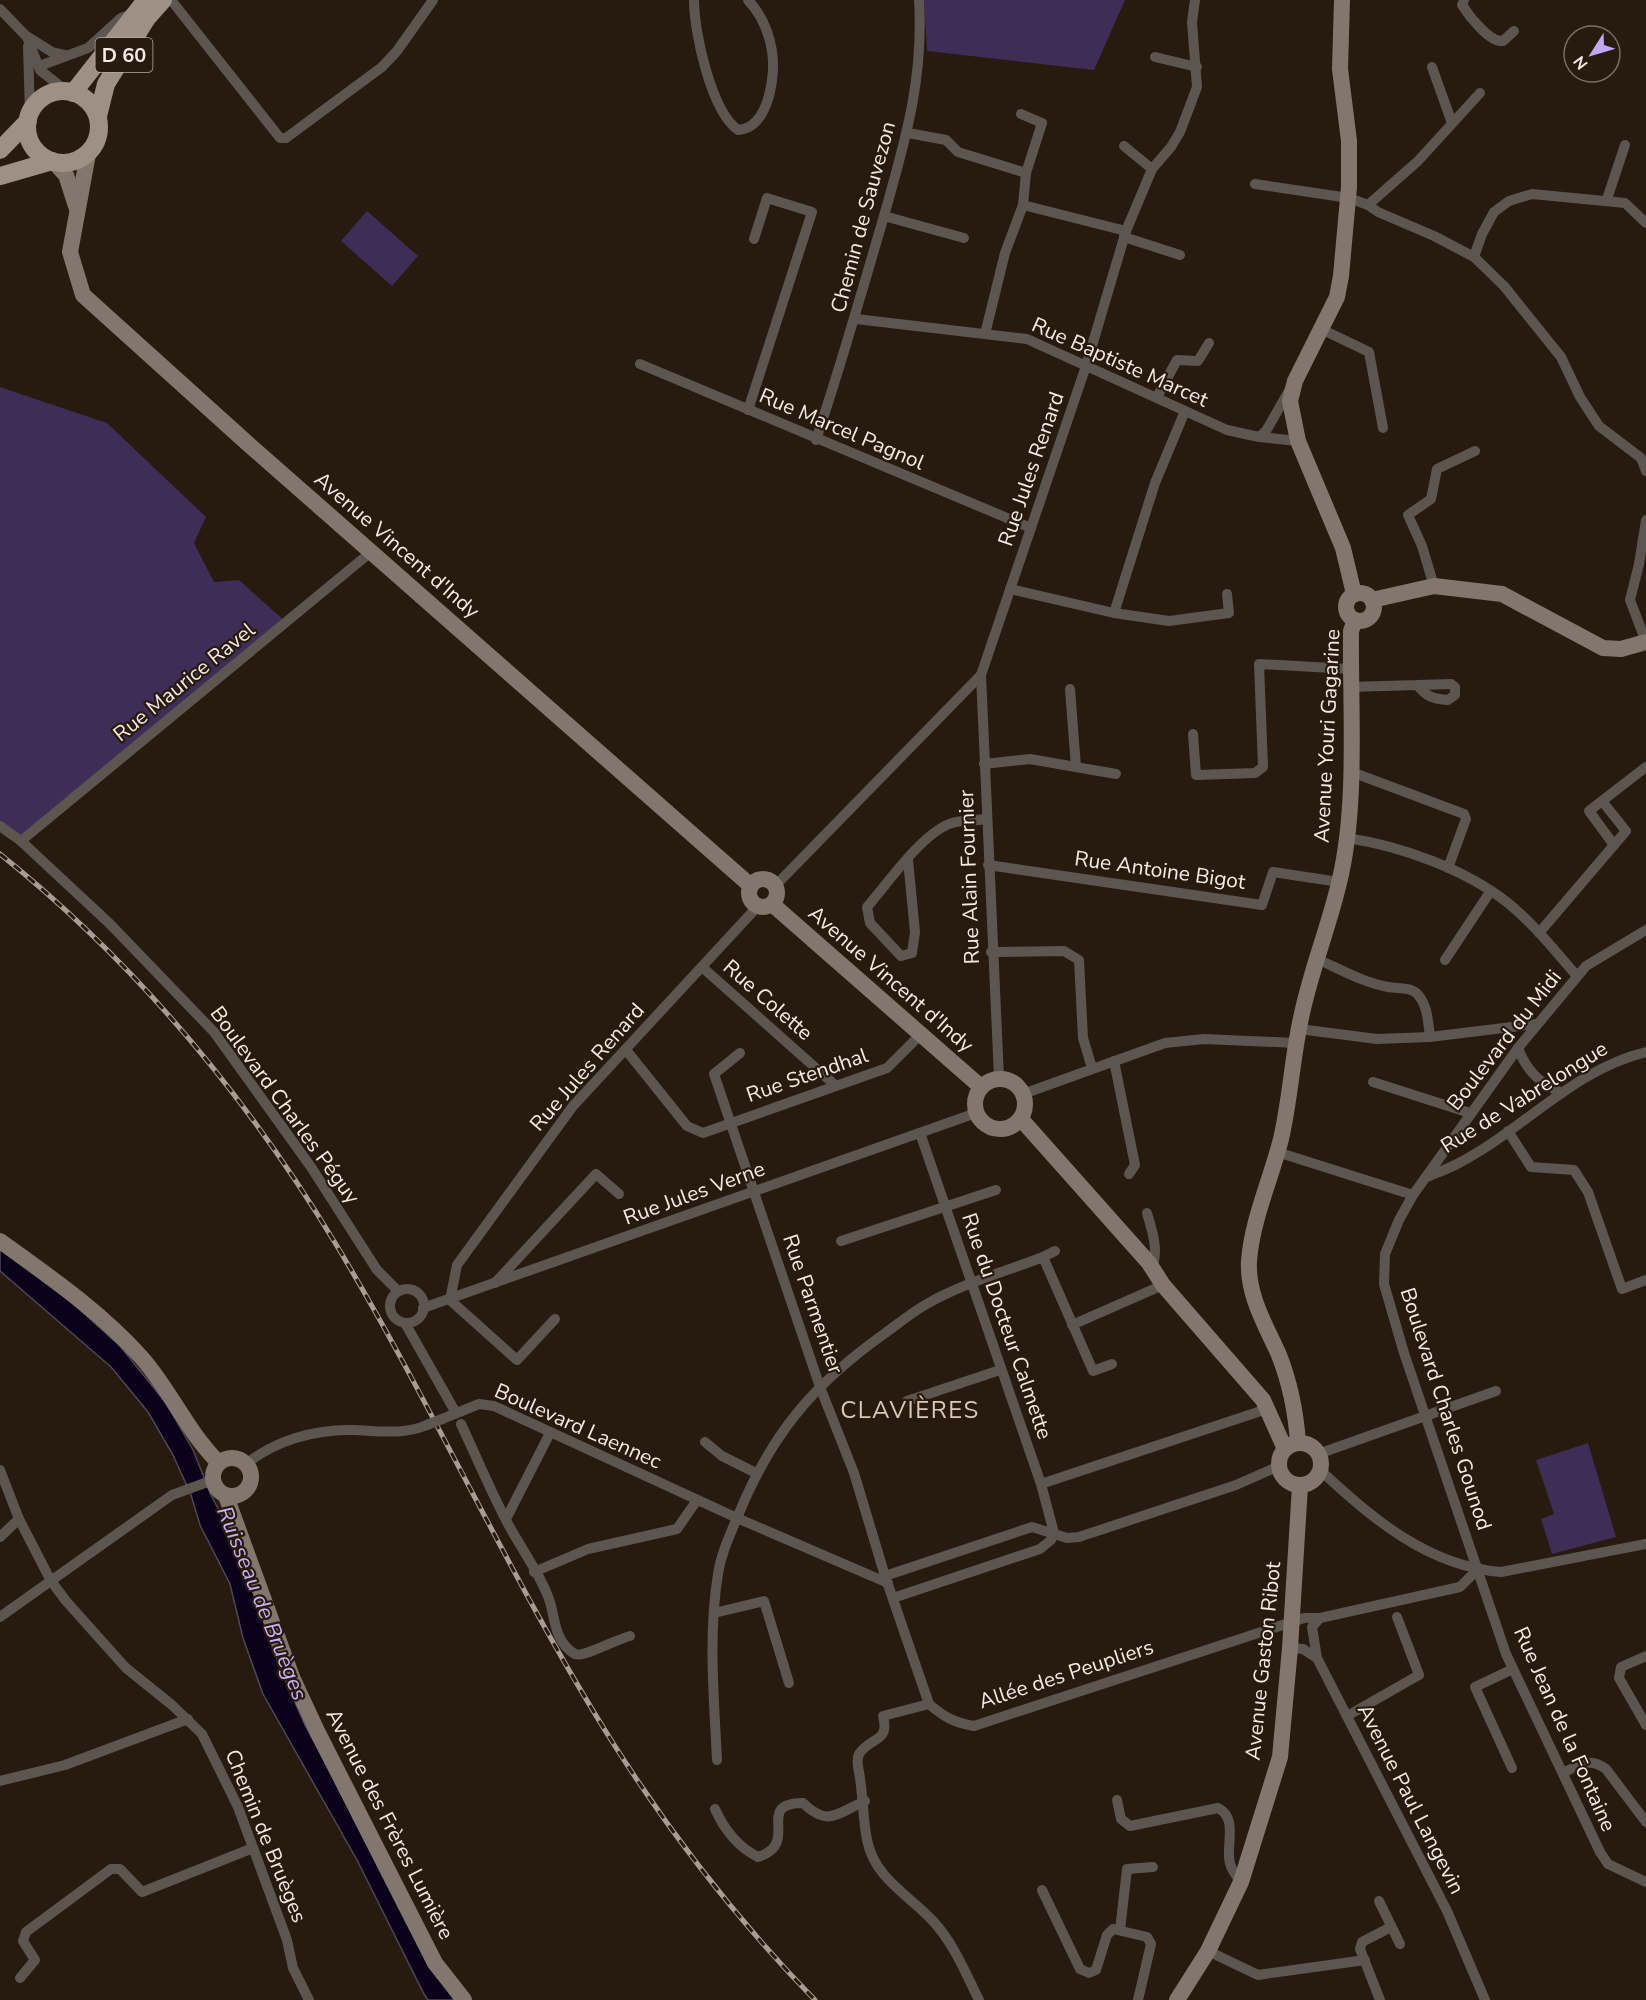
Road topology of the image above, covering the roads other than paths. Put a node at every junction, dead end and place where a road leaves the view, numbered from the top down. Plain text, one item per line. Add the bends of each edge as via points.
1 (163, 0) edge
2 (171, 0) edge
3 (433, 0) edge
4 (694, 0) edge
5 (748, 0) edge
6 (919, 0) edge
7 (1195, 0) edge
8 (1341, 0) edge
9 (1464, 0) edge
10 (141, 6) edge
11 (0, 9) edge
12 (1514, 31) dead end
13 (27, 37) junction
14 (65, 55) junction
15 (1155, 57) dead end
16 (1197, 67) junction
17 (1432, 68) dead end
18 (42, 72) junction
19 (70, 92) junction
20 (1480, 93) dead end
21 (1021, 114) dead end
22 (98, 116) junction
23 (29, 117) junction
24 (1452, 123) junction
25 (908, 133) junction
26 (1625, 145) dead end
27 (1124, 146) dead end
28 (0, 150) edge
29 (88, 154) junction
30 (53, 162) junction
31 (1152, 169) junction
32 (1026, 173) junction
33 (0, 176) edge
34 (1255, 184) dead end
35 (1349, 198) junction
36 (1607, 199) junction
37 (1368, 204) junction
38 (1023, 205) junction
39 (77, 207) junction
40 (884, 216) junction
41 (1646, 223) edge
42 (1125, 234) junction
43 (964, 238) dead end
44 (754, 239) dead end
45 (1180, 255) dead end
46 (1474, 257) junction
47 (856, 319) junction
48 (1321, 329) junction
49 (985, 334) junction
50 (1209, 343) dead end
51 (640, 364) dead end
52 (1086, 366) junction
53 (1295, 381) junction
54 (1157, 397) junction
55 (748, 410) junction
56 (1185, 411) junction
57 (1383, 428) dead end
58 (1259, 437) junction
59 (816, 440) junction
60 (1298, 441) junction
61 (1475, 451) dead end
62 (1646, 471) edge
63 (1646, 520) edge
64 (1031, 528) junction
65 (371, 552) junction
66 (1434, 586) junction
67 (1010, 589) junction
68 (1227, 594) dead end
69 (1354, 594) junction
70 (1372, 600) junction
71 (1114, 613) junction
72 (1643, 616) edge
73 (1355, 620) junction
74 (1646, 642) edge
75 (1350, 669) junction
76 (981, 675) junction
77 (1417, 685) dead end
78 (1350, 687) junction
79 (1070, 689) dead end
80 (1192, 734) dead end
81 (984, 764) junction
82 (1076, 767) junction
83 (1645, 770) edge
84 (1349, 771) junction
85 (1116, 774) dead end
86 (1602, 801) junction
87 (986, 819) junction
88 (0, 826) edge
89 (1347, 838) junction
90 (21, 842) junction
91 (1614, 845) junction
92 (908, 860) junction
93 (988, 865) junction
94 (1448, 868) junction
95 (1339, 882) junction
96 (751, 886) junction
97 (775, 886) junction
98 (1490, 892) junction
99 (765, 905) junction
100 (1646, 930) edge
101 (1539, 933) junction
102 (991, 952) junction
103 (1317, 959) junction
104 (1445, 960) dead end
105 (702, 967) junction
106 (1578, 976) junction
107 (1537, 1024) junction
108 (920, 1035) junction
109 (1297, 1036) junction
110 (1430, 1037) junction
111 (1518, 1048) junction
112 (626, 1050) junction
113 (1646, 1052) edge
114 (741, 1053) dead end
115 (1114, 1060) junction
116 (1092, 1068) junction
117 (999, 1078) junction
118 (1373, 1082) dead end
119 (836, 1086) junction
120 (981, 1087) junction
121 (1562, 1093) junction
122 (1023, 1094) junction
123 (976, 1113) junction
124 (1470, 1113) junction
125 (731, 1121) junction
126 (1017, 1122) junction
127 (1508, 1131) junction
128 (920, 1133) junction
129 (1277, 1152) junction
130 (1128, 1174) dead end
131 (1424, 1178) junction
132 (996, 1190) dead end
133 (754, 1192) junction
134 (619, 1194) dead end
135 (1413, 1195) junction
136 (946, 1208) junction
137 (1147, 1213) dead end
138 (0, 1241) edge
139 (841, 1241) dead end
140 (1054, 1251) dead end
141 (1043, 1257) junction
142 (1152, 1268) junction
143 (1646, 1280) edge
144 (494, 1284) junction
145 (971, 1284) junction
146 (1162, 1286) junction
147 (398, 1291) junction
148 (450, 1300) junction
149 (423, 1308) junction
150 (555, 1319) dead end
151 (405, 1323) junction
152 (1071, 1325) junction
153 (1112, 1364) dead end
154 (1000, 1370) junction
155 (820, 1387) junction
156 (1497, 1391) dead end
157 (907, 1401) dead end
158 (1267, 1409) junction
159 (456, 1413) junction
160 (1428, 1415) junction
161 (461, 1424) dead end
162 (550, 1433) junction
163 (705, 1442) dead end
164 (1292, 1446) junction
165 (218, 1462) junction
166 (1319, 1462) junction
167 (245, 1464) junction
168 (1279, 1466) junction
169 (0, 1470) edge
170 (756, 1473) junction
171 (210, 1481) junction
172 (1041, 1485) junction
173 (1300, 1486) junction
174 (232, 1497) junction
175 (697, 1500) junction
176 (737, 1518) junction
177 (19, 1519) junction
178 (506, 1519) junction
179 (1054, 1533) junction
180 (0, 1537) edge
181 (1646, 1544) edge
182 (1479, 1568) junction
183 (534, 1572) junction
184 (886, 1580) junction
185 (51, 1581) junction
186 (892, 1598) junction
187 (714, 1613) junction
188 (0, 1617) edge
189 (1397, 1617) dead end
190 (1320, 1618) junction
191 (1292, 1624) junction
192 (630, 1636) dead end
193 (1313, 1645) junction
194 (1290, 1648) junction
195 (1646, 1656) edge
196 (1317, 1658) junction
197 (1513, 1669) junction
198 (789, 1683) dead end
199 (929, 1704) junction
200 (1347, 1716) junction
201 (188, 1719) junction
202 (1646, 1725) edge
203 (717, 1760) dead end
204 (1512, 1768) dead end
205 (1563, 1773) junction
206 (0, 1781) edge
207 (1117, 1800) dead end
208 (865, 1801) junction
209 (715, 1809) dead end
210 (1645, 1818) edge
211 (253, 1848) junction
212 (1153, 1866) dead end
213 (1241, 1882) junction
214 (1646, 1882) edge
215 (1042, 1890) dead end
216 (1379, 1900) dead end
217 (1391, 1927) junction
218 (1120, 1930) junction
219 (1400, 1944) dead end
220 (1209, 1952) junction
221 (1365, 1960) junction
222 (20, 1978) dead end
223 (309, 2000) edge
224 (464, 2000) edge
225 (979, 2000) edge
226 (1138, 2000) edge
227 (1177, 2000) edge
228 (1380, 2000) edge
229 (1485, 2000) edge

1 - 22 main road, D 60 via 147,18 106,84
2 - 3 street via 280,138 286,138 382,67 398,51
4 - 5 street via 704,64 719,104 738,130 751,126 760,114 773,72 767,31
6 - 25 street, Chemin de Sauvezon via 921,39
7 - 16 street, Rue Jules Renard via 1192,22
8 - 35 street via 1340,69 1349,141
9 - 12 street via 1462,5 1467,12 1493,39 1503,41
10 - 14 street via 121,18 88,48
10 - 19 main road, D 60
11 - 13 street
13 - 14 street
13 - 18 street
13 - 23 street
14 - 18 street via 42,65
15 - 16 street
16 - 31 street, Rue Jules Renard via 1197,87 1180,132
17 - 24 street
18 - 19 street
19 - 22 main road via 84,98
19 - 23 main road via 49,94
20 - 24 street
21 - 32 street via 1042,123
22 - 29 main road via 98,136
23 - 28 main road
23 - 30 main road via 32,146
24 - 37 street via 1418,160
25 - 32 street via 946,141 958,152
25 - 40 street, Chemin de Sauvezon
26 - 36 street
27 - 31 street
29 - 30 main road via 72,162
29 - 39 street, Avenue Vincent d'Indy
30 - 33 main road
30 - 39 street, Avenue Vincent d'Indy via 66,175
31 - 42 street, Rue Jules Renard
32 - 38 street
34 - 35 street
35 - 37 street
35 - 48 street via 1337,297
36 - 41 street via 1625,203
36 - 46 street via 1532,194 1509,201 1494,212
37 - 46 street
38 - 42 street
38 - 49 street via 1005,253
39 - 65 street, Avenue Vincent d'Indy via 70,252 83,295
40 - 43 street
40 - 47 street, Chemin de Sauvezon
42 - 45 street
42 - 52 street, Rue Jules Renard
44 - 55 street via 766,198 812,212
46 - 62 street via 1504,286 1561,357 1599,426 1641,458
47 - 49 street, Rue Baptiste Marcet
47 - 59 street, Chemin de Sauvezon
48 - 53 street
48 - 57 street via 1369,352
49 - 52 street, Rue Baptiste Marcet via 1027,339
50 - 54 street via 1198,361 1178,360
51 - 55 street, Rue Marcel Pagnol
52 - 54 street, Rue Baptiste Marcet
52 - 64 street, Rue Jules Renard
53 - 58 street
53 - 60 street via 1290,401
54 - 56 street, Rue Baptiste Marcet
55 - 59 street, Rue Marcel Pagnol
56 - 58 street, Rue Baptiste Marcet via 1227,430
56 - 71 street via 1155,483
58 - 60 street, Rue Baptiste Marcet
59 - 64 street, Rue Marcel Pagnol
60 - 69 street via 1343,548
61 - 66 street via 1437,469 1431,499 1408,515
63 - 72 street via 1630,600
64 - 67 street, Rue Jules Renard
65 - 90 street, Rue Maurice Ravel
65 - 96 street, Avenue Vincent d'Indy
66 - 70 street
66 - 74 street via 1502,594 1603,648 1621,649
67 - 71 street
67 - 76 street, Rue Jules Renard
68 - 71 street via 1229,613 1169,621
69 - 70 street via 1364,593
69 - 73 street via 1346,607
70 - 73 street via 1370,616
72 - 74 street
73 - 75 street, Avenue Youri Gagarine
75 - 78 street, Avenue Youri Gagarine
75 - 80 street via 1259,664 1263,766 1256,772 1196,776
76 - 81 street, Rue Alain Fournier
76 - 97 street, Rue Jules Renard
77 - 78 street
78 - 84 street, Avenue Youri Gagarine
79 - 82 street
81 - 82 street via 1030,759
81 - 87 street, Rue Alain Fournier
82 - 85 street
83 - 86 street
84 - 89 street, Avenue Youri Gagarine
84 - 94 street via 1464,814 1466,819
86 - 91 street via 1626,831
86 - 91 street via 1588,811
87 - 92 street via 949,823
87 - 93 street, Rue Alain Fournier
88 - 90 street, Boulevard Charles Péguy
89 - 94 street via 1390,847
89 - 95 street, Avenue Youri Gagarine
90 - 147 street, Boulevard Charles Péguy via 110,924 214,1032 311,1167 377,1270
91 - 101 street
92 - 92 street via 867,907 870,923 901,956 912,953 915,932
93 - 95 street, Rue Antoine Bigot via 1262,904 1273,872
93 - 102 street, Rue Alain Fournier
94 - 98 street
95 - 103 street, Avenue Youri Gagarine
96 - 97 street via 760,879
96 - 99 street via 750,897
97 - 99 street via 776,899
98 - 101 street
98 - 104 street
99 - 105 street, Rue Jules Renard
99 - 108 street, Avenue Vincent d'Indy
100 - 106 street, Boulevard du Midi via 1586,966
101 - 106 street
102 - 116 street via 1064,951 1079,960 1083,1038
102 - 117 street, Rue Alain Fournier
103 - 109 street, Avenue Youri Gagarine
103 - 110 street via 1372,982 1419,995 1427,1012
105 - 112 street, Rue Jules Renard
105 - 119 street, Rue Colette
106 - 107 street, Boulevard du Midi
107 - 110 street
107 - 111 street, Boulevard du Midi
108 - 119 street, Rue Stendhal via 887,1068
108 - 120 street, Avenue Vincent d'Indy
109 - 110 street
109 - 115 street via 1187,1039
109 - 129 street
111 - 121 street via 1534,1076
111 - 124 street, Boulevard du Midi
112 - 125 street via 687,1126 703,1133
112 - 148 street, Rue Jules Renard via 573,1106 457,1265
113 - 121 street, Rue de Vabrelongue via 1622,1058
114 - 125 street via 714,1074
115 - 116 street
115 - 130 street via 1135,1166
116 - 122 street
117 - 120 street
117 - 122 street via 1013,1082
118 - 124 street
119 - 125 street, Rue Stendhal
120 - 123 street
121 - 127 street, Rue de Vabrelongue
122 - 126 street via 1025,1102
123 - 126 street via 996,1129
123 - 128 street, Rue Jules Verne
124 - 131 street, Boulevard du Midi
125 - 133 street, Rue Stendhal
126 - 142 street
126 - 146 street via 1142,1270
127 - 131 street, Rue de Vabrelongue via 1460,1163
127 - 143 street via 1531,1167 1575,1170 1588,1192 1622,1288
128 - 133 street, Rue Jules Verne
128 - 136 street, Rue du Docteur Calmette
129 - 135 street
129 - 164 street via 1252,1239 1250,1271 1259,1313 1290,1389
131 - 135 street, Boulevard du Midi
132 - 136 street
133 - 144 street, Rue Jules Verne
133 - 155 street, Rue Parmentier
134 - 144 street via 596,1174
135 - 160 street, Boulevard Charles Gounod via 1385,1254 1384,1284 1404,1353
136 - 139 street
136 - 145 street, Rue du Docteur Calmette
137 - 142 street via 1155,1240
138 - 165 street via 115,1330 168,1391
140 - 141 street
141 - 145 street
141 - 152 street
142 - 146 street
144 - 148 street, Rue Jules Verne
145 - 154 street, Rue du Docteur Calmette
145 - 155 street via 925,1305 861,1350
146 - 152 street
146 - 158 street
147 - 149 street via 416,1292
147 - 151 street via 392,1297 391,1314
148 - 149 street, Rue Jules Verne
148 - 150 street via 517,1360
149 - 151 street via 417,1319
151 - 159 street
152 - 153 street via 1094,1371
154 - 157 street
154 - 172 street, Rue du Docteur Calmette
155 - 170 street via 790,1421
155 - 184 street, Rue Parmentier via 854,1473
156 - 160 street
158 - 164 street
158 - 172 street
159 - 162 street, Boulevard Laennec via 479,1404 494,1406
159 - 167 street, Boulevard Laennec, bridge via 404,1432 320,1432 295,1438
160 - 166 street
160 - 182 street, Boulevard Charles Gounod
161 - 178 street
162 - 175 street, Boulevard Laennec
162 - 178 street
163 - 170 street via 722,1456
164 - 166 street via 1309,1446
164 - 168 street via 1280,1457
165 - 167 street via 229,1456
165 - 171 street
166 - 173 street via 1311,1482
166 - 182 street via 1368,1515 1400,1537 1441,1557
167 - 174 street via 250,1474 249,1488
168 - 173 street via 1284,1479
168 - 179 street via 1236,1485 1079,1537
169 - 177 street, Chemin de Bruèges
170 - 176 street
171 - 174 street
171 - 185 street via 153,1507
172 - 179 street, Rue du Docteur Calmette
173 - 191 street, Avenue Gaston Ribot
174 - 224 street, Avenue des Frères Lumière via 292,1677 435,1963
175 - 176 street, Boulevard Laennec
175 - 183 street via 677,1529 588,1549
176 - 184 street, Boulevard Laennec
176 - 187 street via 723,1554
177 - 180 street
177 - 185 street, Chemin de Bruèges
178 - 183 street
179 - 184 street via 1032,1527
179 - 186 street via 1040,1549
181 - 182 street via 1501,1572
182 - 190 street, Allée des Peupliers via 1460,1587
182 - 197 street, Rue Jean de la Fontaine
183 - 192 street via 549,1601 552,1623 565,1645 576,1654 585,1655 615,1639
184 - 186 street, Rue Parmentier
185 - 188 street
185 - 201 street, Chemin de Bruèges via 126,1668
186 - 199 street
187 - 198 street via 764,1601
187 - 203 street
189 - 200 street via 1419,1676
190 - 191 street, Allée des Peupliers via 1304,1618
190 - 193 street via 1312,1627
191 - 193 street
191 - 194 street, Avenue Gaston Ribot
191 - 199 street, Allée des Peupliers via 974,1725 957,1724
193 - 196 street, Avenue Paul Langevin
194 - 196 street via 1303,1649
194 - 213 street, Avenue Gaston Ribot via 1280,1757
195 - 202 street via 1621,1667 1619,1678
196 - 200 street, Avenue Paul Langevin
197 - 204 street via 1475,1687
197 - 205 street, Rue Jean de la Fontaine
199 - 208 street via 883,1716 883,1735 859,1755 857,1762
200 - 229 street, Avenue Paul Langevin via 1447,1911
201 - 206 street via 65,1765
201 - 211 street, Chemin de Bruèges via 202,1734 238,1807
205 - 210 street via 1587,1761 1598,1763
205 - 214 street, Rue Jean de la Fontaine via 1608,1864
207 - 213 street via 1121,1819 1130,1826 1223,1810 1230,1835 1228,1858
208 - 209 street via 826,1818 817,1816 803,1803 783,1807 777,1817 777,1845 770,1853 758,1857 746,1851 722,1824
208 - 225 street via 867,1840 874,1861 891,1885 932,1920 953,1945
211 - 222 street via 142,1892 120,1869 111,1869 26,1932 23,1941 35,1960
211 - 223 street, Chemin de Bruèges via 287,1940 293,1968
212 - 218 street via 1127,1869
213 - 220 street, Avenue Gaston Ribot
215 - 218 street via 1080,1969 1089,1973 1096,1970 1107,1935 1113,1929
216 - 217 street
217 - 219 street
217 - 221 street via 1362,1942 1360,1949
218 - 226 street via 1147,1937 1151,1944
220 - 221 street via 1258,1975
220 - 227 street, Avenue Gaston Ribot
221 - 228 street

